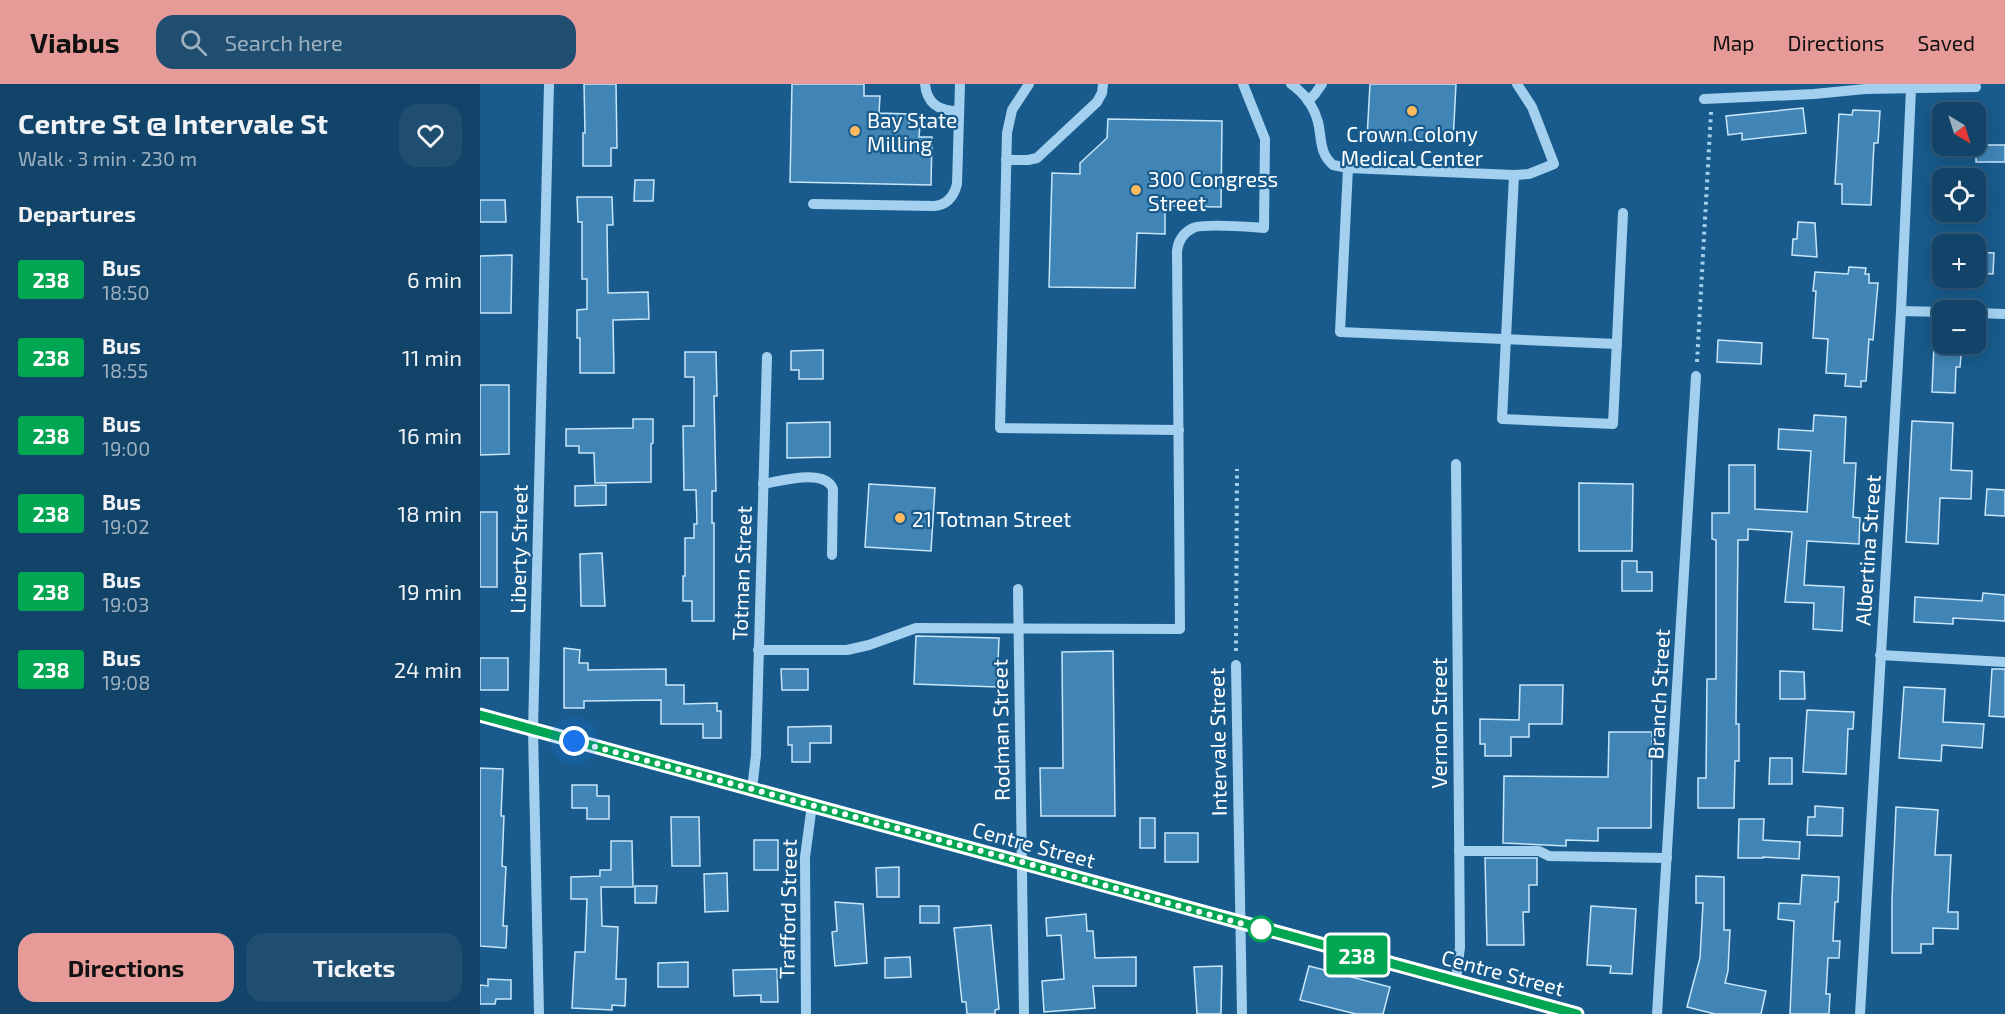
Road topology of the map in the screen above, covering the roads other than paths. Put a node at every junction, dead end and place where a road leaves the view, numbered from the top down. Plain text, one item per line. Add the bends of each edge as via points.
1 (549, 84) edge
2 (925, 84) edge
3 (960, 84) edge
4 (1029, 84) edge
5 (1103, 84) edge
6 (1243, 84) edge
7 (1291, 84) edge
8 (1322, 84) edge
9 (1516, 84) edge
10 (1976, 87) dead end
11 (1911, 89) junction
12 (1708, 99) road end
13 (1308, 101) junction
14 (958, 111) junction
15 (1006, 160) junction
16 (1348, 168) junction
17 (1514, 175) junction
18 (813, 204) dead end
19 (1623, 213) dead end
20 (1901, 311) junction
21 (1932, 312) edge
22 (1986, 313) edge
23 (2005, 314) edge
24 (1506, 339) junction
25 (1617, 344) junction
26 (767, 357) dead end
27 (1696, 376) road end
28 (1179, 430) junction
29 (1456, 464) dead end
30 (763, 484) junction
31 (832, 555) dead end
32 (1018, 589) dead end
33 (1018, 629) junction
34 (758, 650) junction
35 (1880, 654) junction
36 (2005, 662) edge
37 (1236, 665) road end
38 (480, 715) edge
39 (533, 730) junction
40 (752, 789) junction
41 (812, 805) junction
42 (1459, 851) junction
43 (1667, 858) junction
44 (1022, 862) junction
45 (1240, 923) junction
46 (1456, 981) junction
47 (539, 1014) edge
48 (806, 1014) edge
49 (1023, 1014) edge
50 (1242, 1014) edge
51 (1577, 1014) edge
52 (1657, 1014) edge
53 (1860, 1014) edge

1 - 39 street, Liberty Street
2 - 14 street via 937,108
3 - 14 street
4 - 15 street via 1009,118
5 - 15 street via 1096,102 1040,156 1032,160
6 - 28 street via 1266,144 1264,228 1197,227 1184,234 1178,243
7 - 13 street
8 - 13 street
9 - 17 street via 1532,107 1554,164 1529,174
10 - 11 street
11 - 12 street
11 - 20 street, Albertina Street
13 - 16 street via 1317,120 1325,157 1333,165
14 - 18 street via 957,184 944,204
15 - 28 street via 1000,428
16 - 17 street
16 - 24 street via 1340,332
17 - 24 street
19 - 25 street
20 - 21 street
20 - 35 street, Albertina Street
22 - 23 street
24 - 25 street
24 - 25 street via 1502,420 1613,424
26 - 30 street, Totman Street
27 - 43 street, Branch Street
28 - 33 street via 1180,629
29 - 42 street, Vernon Street
30 - 31 street via 798,477 826,479 831,483
30 - 34 street, Totman Street
32 - 33 street, Rodman Street
33 - 34 street via 916,628 848,650
33 - 44 street, Rodman Street
34 - 40 street, Totman Street
35 - 36 street
35 - 53 street, Albertina Street
37 - 45 street, Intervale Street
38 - 39 main road, Centre Street
39 - 40 main road, Centre Street
39 - 47 street, Liberty Street
40 - 41 main road, Centre Street
41 - 44 main road, Centre Street
41 - 48 street, Trafford Street via 805,857
42 - 43 street
42 - 46 street, Vernon Street via 1460,947
43 - 52 street, Branch Street
44 - 45 main road, Centre Street
44 - 49 street, Rodman Street
45 - 46 main road, Centre Street
45 - 50 street, Intervale Street
46 - 51 main road, Centre Street

